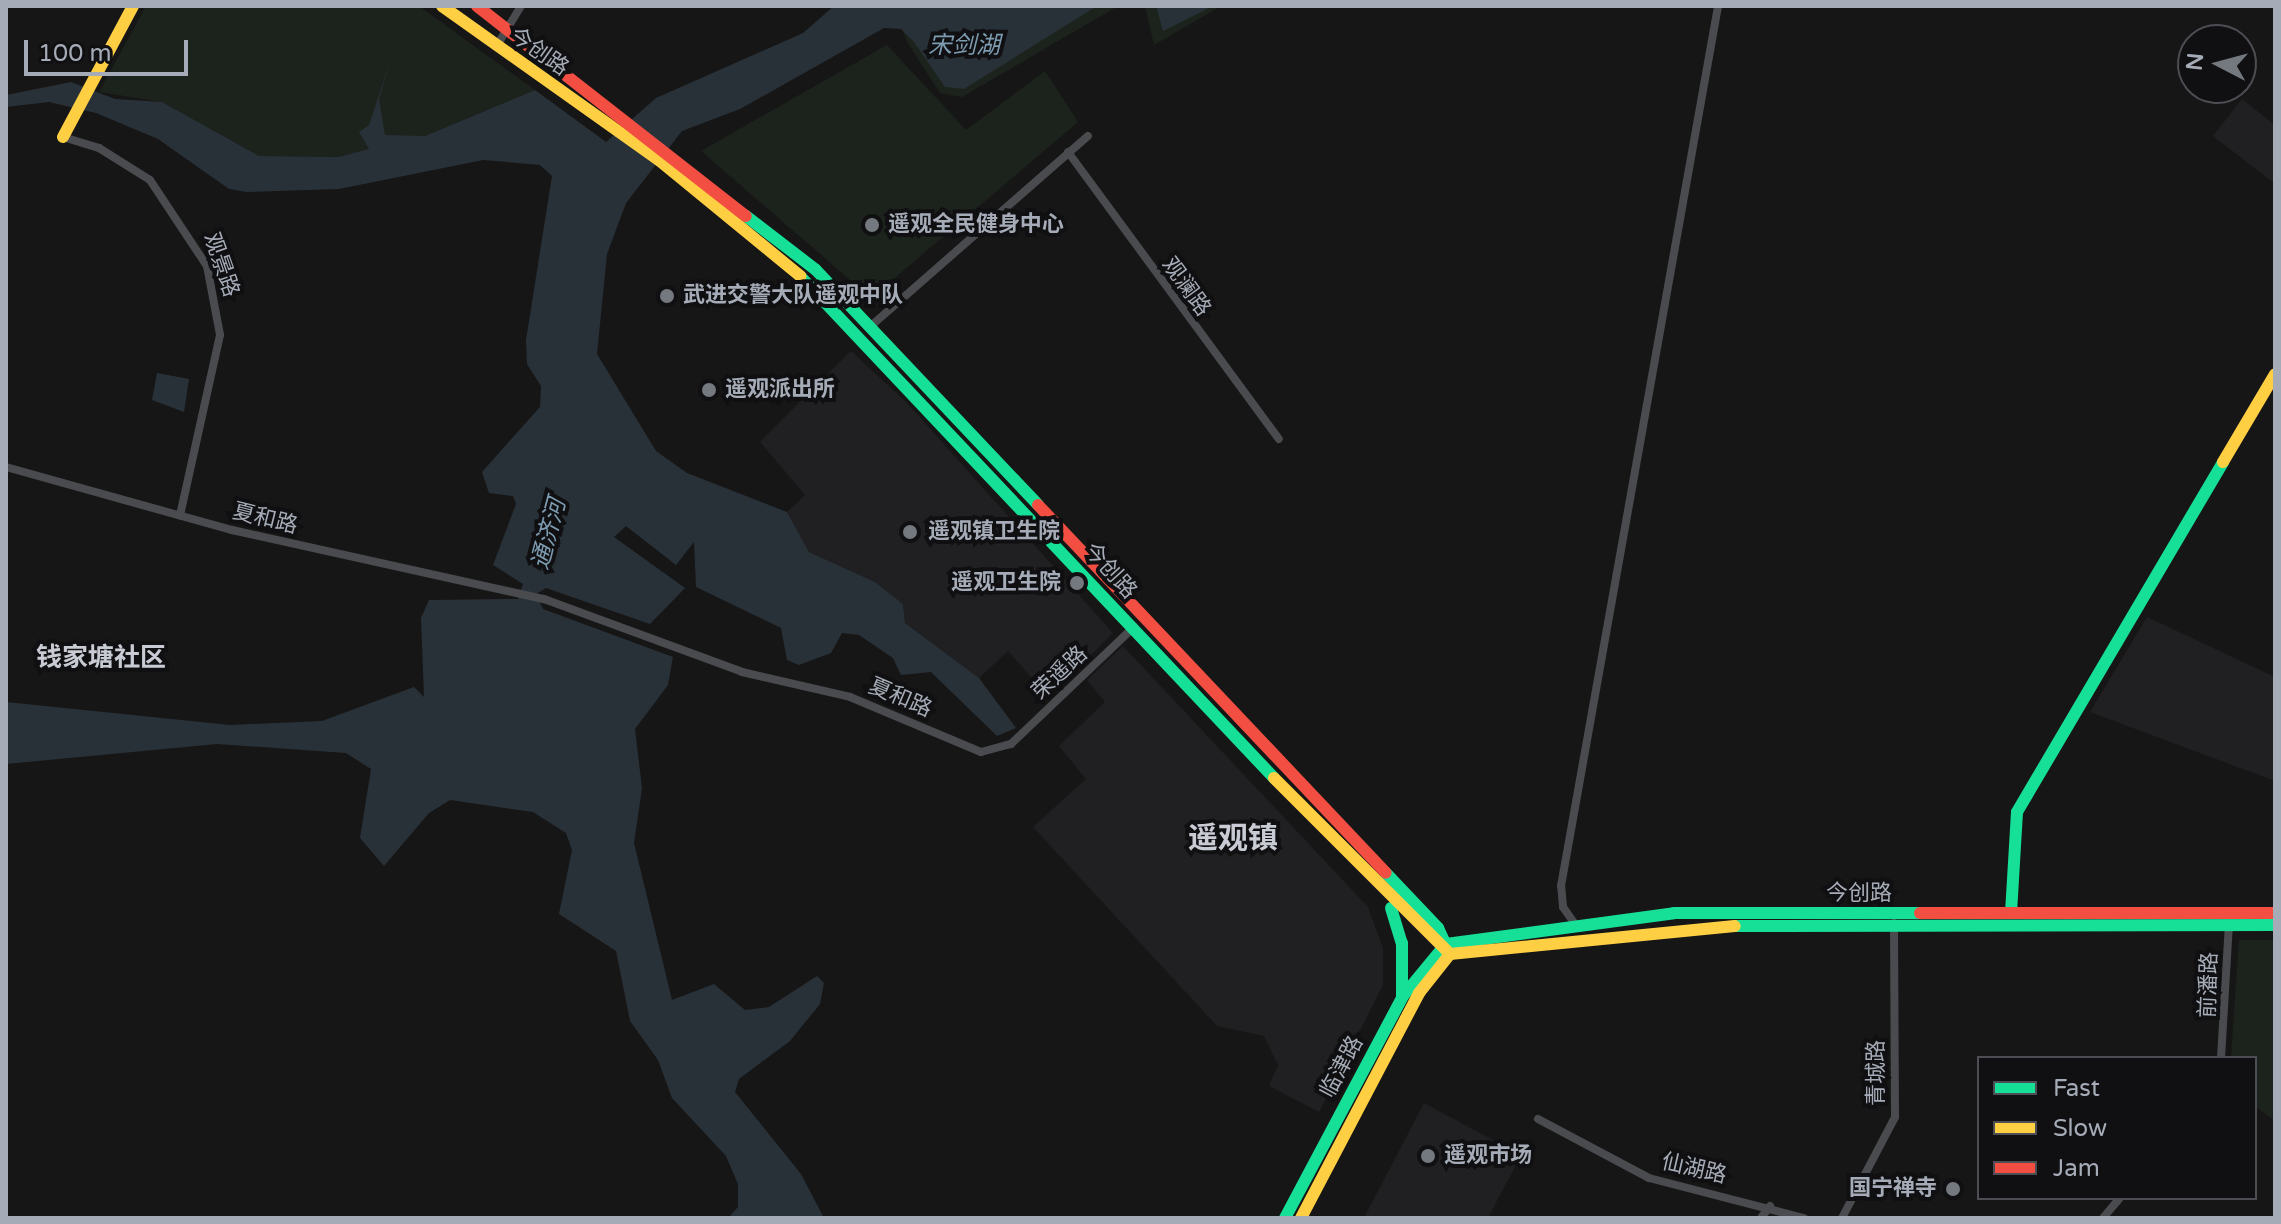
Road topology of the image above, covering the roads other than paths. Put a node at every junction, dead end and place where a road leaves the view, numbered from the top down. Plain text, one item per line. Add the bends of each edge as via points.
1 (133, 6) edge
2 (442, 6) edge
3 (477, 6) edge
4 (521, 6) edge
5 (1718, 6) edge
6 (507, 29) junction
7 (496, 47) junction
8 (1088, 136) dead end
9 (63, 137) joint
10 (1068, 152) junction
11 (872, 325) junction
12 (2275, 374) edge
13 (1279, 439) dead end
14 (6, 467) edge
15 (180, 516) junction
16 (1134, 627) junction
17 (1011, 744) joint
18 (1378, 889) junction
19 (2011, 913) junction
20 (2275, 913) edge
21 (2229, 919) junction
22 (1894, 920) junction
23 (2275, 925) edge
24 (1577, 927) junction
25 (1445, 949) junction
26 (1402, 998) junction
27 (2221, 1056) edge
28 (1538, 1119) dead end
29 (2118, 1200) edge
30 (1770, 1206) junction
31 (1285, 1218) edge
32 (1301, 1218) edge
33 (1761, 1218) edge
34 (1804, 1218) edge
35 (1842, 1218) edge
36 (2103, 1218) edge

1 - 9 main road
2 - 7 main road, 今创路
3 - 6 main road, 今创路
4 - 6 street
5 - 24 street via 1561,886 1563,907
6 - 7 street
6 - 11 main road, 今创路 via 669,150
7 - 16 main road, 今创路 via 659,160 832,304
8 - 10 street
9 - 15 street, 观景路 via 99,148 150,180 207,266 220,335
10 - 11 street
10 - 13 street, 观澜路
11 - 25 main road, 今创路
12 - 19 main road via 2017,812
14 - 15 street, 夏和路
15 - 17 street, 夏和路 via 520,592 742,672 850,697 981,752
16 - 17 street, 荣遥路
16 - 18 main road, 今创路
18 - 25 main road, 今创路
18 - 26 main road via 1402,943
19 - 21 main road, 今创路
19 - 22 main road, 今创路
20 - 21 main road, 今创路
21 - 22 main road, 今创路
21 - 23 main road, 今创路
21 - 27 street, 前潘路
22 - 24 main road, 今创路 via 1674,913
22 - 25 main road, 今创路 via 1688,926
22 - 35 street, 青城路 via 1895,1117
24 - 25 main road, 今创路
25 - 26 main road, 临津路
25 - 32 main road, 临津路
26 - 31 main road, 临津路
28 - 30 street, 仙湖路 via 1649,1178
29 - 36 street
30 - 33 street
30 - 34 street, 仙湖路

